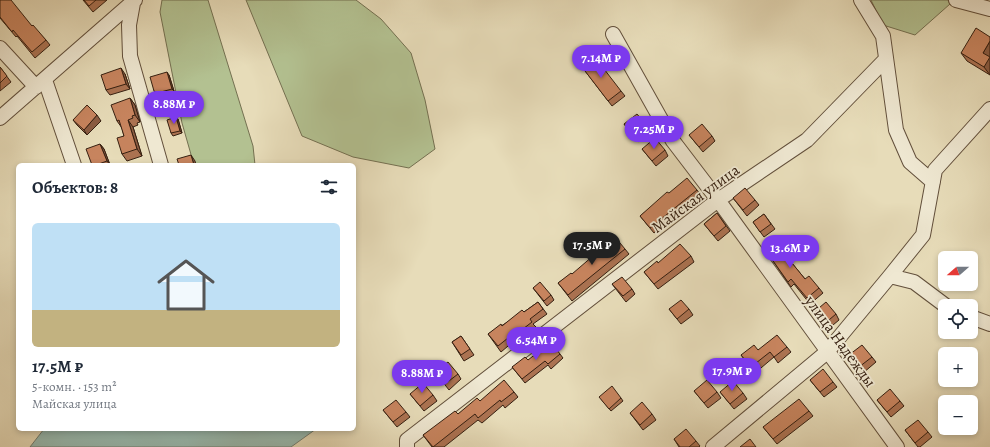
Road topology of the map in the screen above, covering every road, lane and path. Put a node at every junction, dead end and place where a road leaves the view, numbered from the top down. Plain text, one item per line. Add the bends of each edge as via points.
1 (861, 0) edge
2 (956, 0) edge
3 (133, 1) edge
4 (990, 9) edge
5 (613, 34) dead end
6 (0, 48) edge
7 (886, 59) junction
8 (40, 84) junction
9 (990, 109) edge
10 (0, 118) edge
11 (73, 163) edge
12 (160, 163) edge
13 (933, 182) junction
14 (718, 200) junction
15 (890, 276) junction
16 (938, 300) edge
17 (978, 319) edge
18 (990, 324) edge
19 (827, 352) junction
20 (407, 447) edge
21 (713, 447) edge
22 (897, 447) edge

1 - 7 street via 883,36
2 - 4 street
3 - 8 street
3 - 12 street via 129,26 130,56
5 - 14 street, улица Надежды via 673,141
6 - 8 street
7 - 13 street via 896,130 910,162
7 - 14 street, Майская улица via 807,140
8 - 10 street
8 - 11 street
9 - 13 street via 935,170
13 - 15 street via 923,235
14 - 19 street, улица Надежды
14 - 20 street, Майская улица via 407,440
15 - 16 street via 914,282
15 - 19 street
17 - 18 street
19 - 21 street
19 - 22 street, улица Надежды

